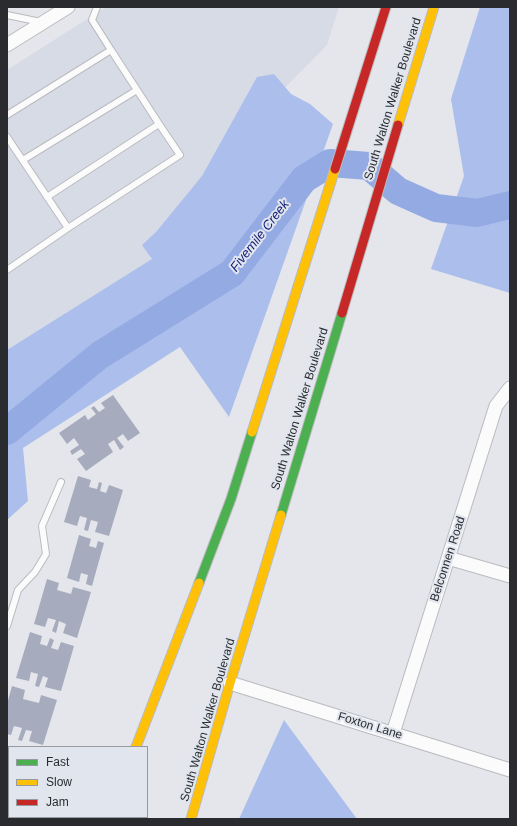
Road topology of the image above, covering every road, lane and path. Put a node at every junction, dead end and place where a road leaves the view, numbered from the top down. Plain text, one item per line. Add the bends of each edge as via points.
1 (68, 7) edge
2 (97, 7) edge
3 (386, 7) edge
4 (434, 7) edge
5 (7, 15) edge
6 (43, 23) junction
7 (7, 45) edge
8 (111, 50) junction
9 (137, 90) junction
10 (7, 115) edge
11 (159, 124) junction
12 (7, 137) edge
13 (23, 160) junction
14 (47, 197) junction
15 (68, 228) junction
16 (7, 270) edge
17 (510, 388) edge
18 (61, 482) dead end
19 (448, 558) junction
20 (510, 576) edge
21 (7, 626) edge
22 (230, 683) junction
23 (393, 733) junction
24 (136, 746) edge
25 (510, 770) edge
26 (191, 819) edge

1 - 6 street
2 - 8 lane via 92,20
3 - 24 main road via 231,499
4 - 22 main road, South Walton Walker Boulevard
5 - 6 lane
6 - 7 street
8 - 9 lane
8 - 10 lane
9 - 11 lane
9 - 13 lane
11 - 14 lane
11 - 15 lane via 180,155
12 - 13 lane
13 - 14 lane
14 - 15 lane
15 - 16 lane
17 - 19 street, Belconnen Road via 496,406
18 - 21 lane via 42,526 46,554 35,572 18,590
19 - 20 street
19 - 23 street, Belconnen Road
22 - 23 street, Foxton Lane
22 - 26 main road, South Walton Walker Boulevard
23 - 25 street, Foxton Lane

